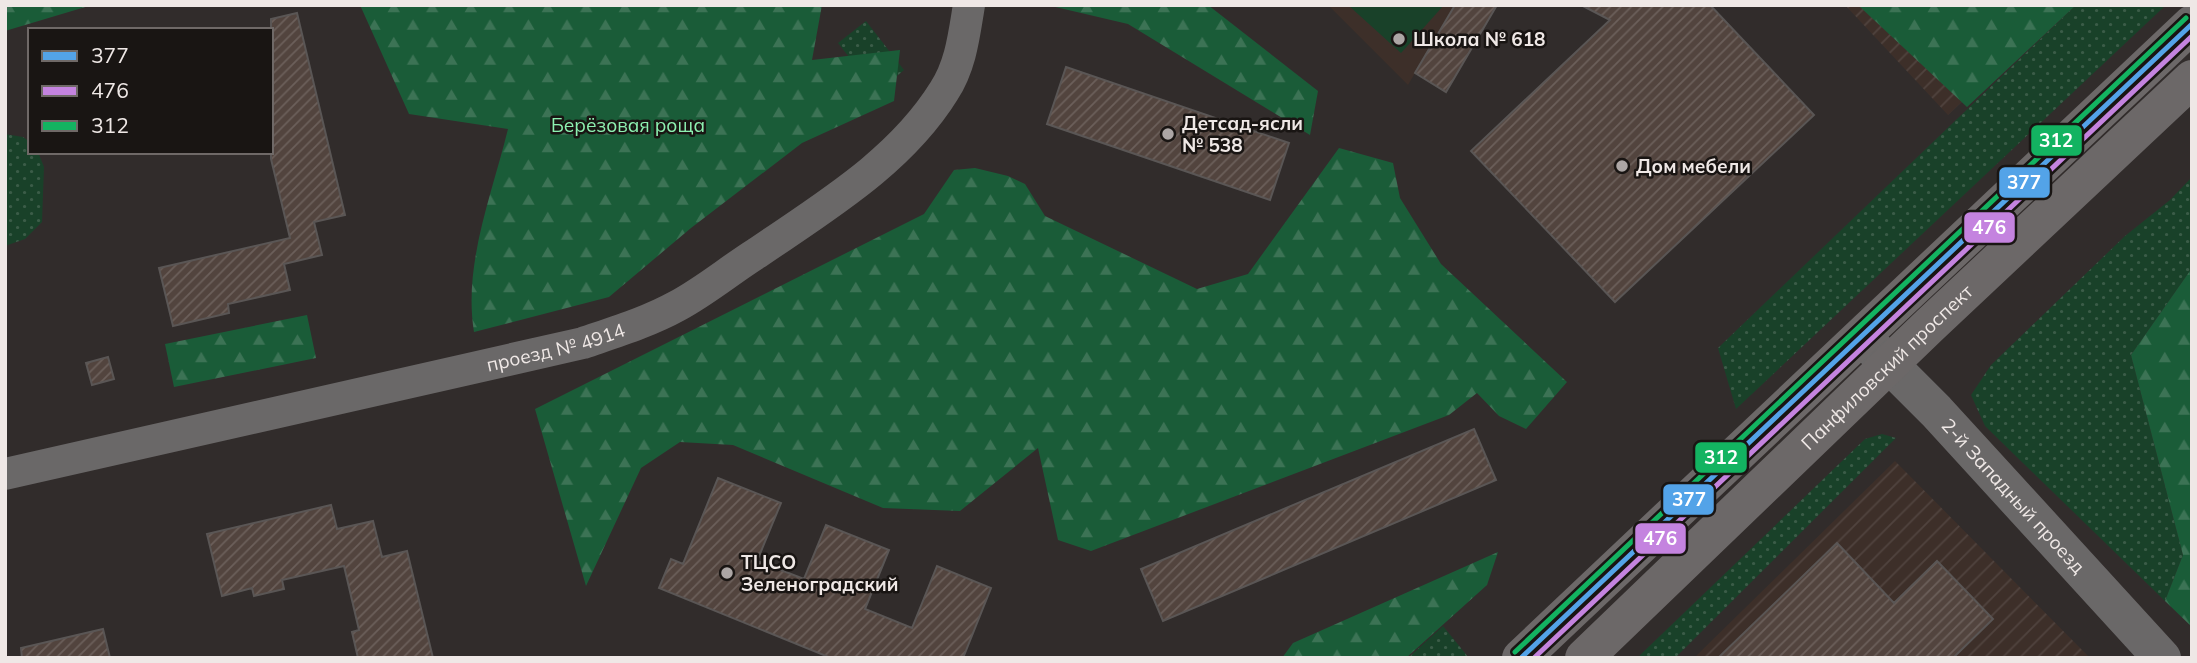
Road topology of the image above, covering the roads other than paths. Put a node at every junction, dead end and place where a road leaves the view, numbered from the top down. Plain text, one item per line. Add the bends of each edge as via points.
1 (969, 5) edge
2 (2192, 24) edge
3 (2192, 79) edge
4 (1862, 337) junction
5 (1889, 366) junction
6 (5, 474) edge
7 (1521, 658) edge
8 (1584, 658) edge
9 (2162, 658) edge

1 - 6 street, проезд № 4914 via 962,51 946,89 921,125 883,162 820,209 677,306 583,343
2 - 4 main road, Панфиловский проспект
3 - 5 main road, Панфиловский проспект
4 - 5 street, 2-й Западный проезд
4 - 7 main road, Панфиловский проспект
5 - 8 main road, Панфиловский проспект
5 - 9 street, 2-й Западный проезд via 1936,411

